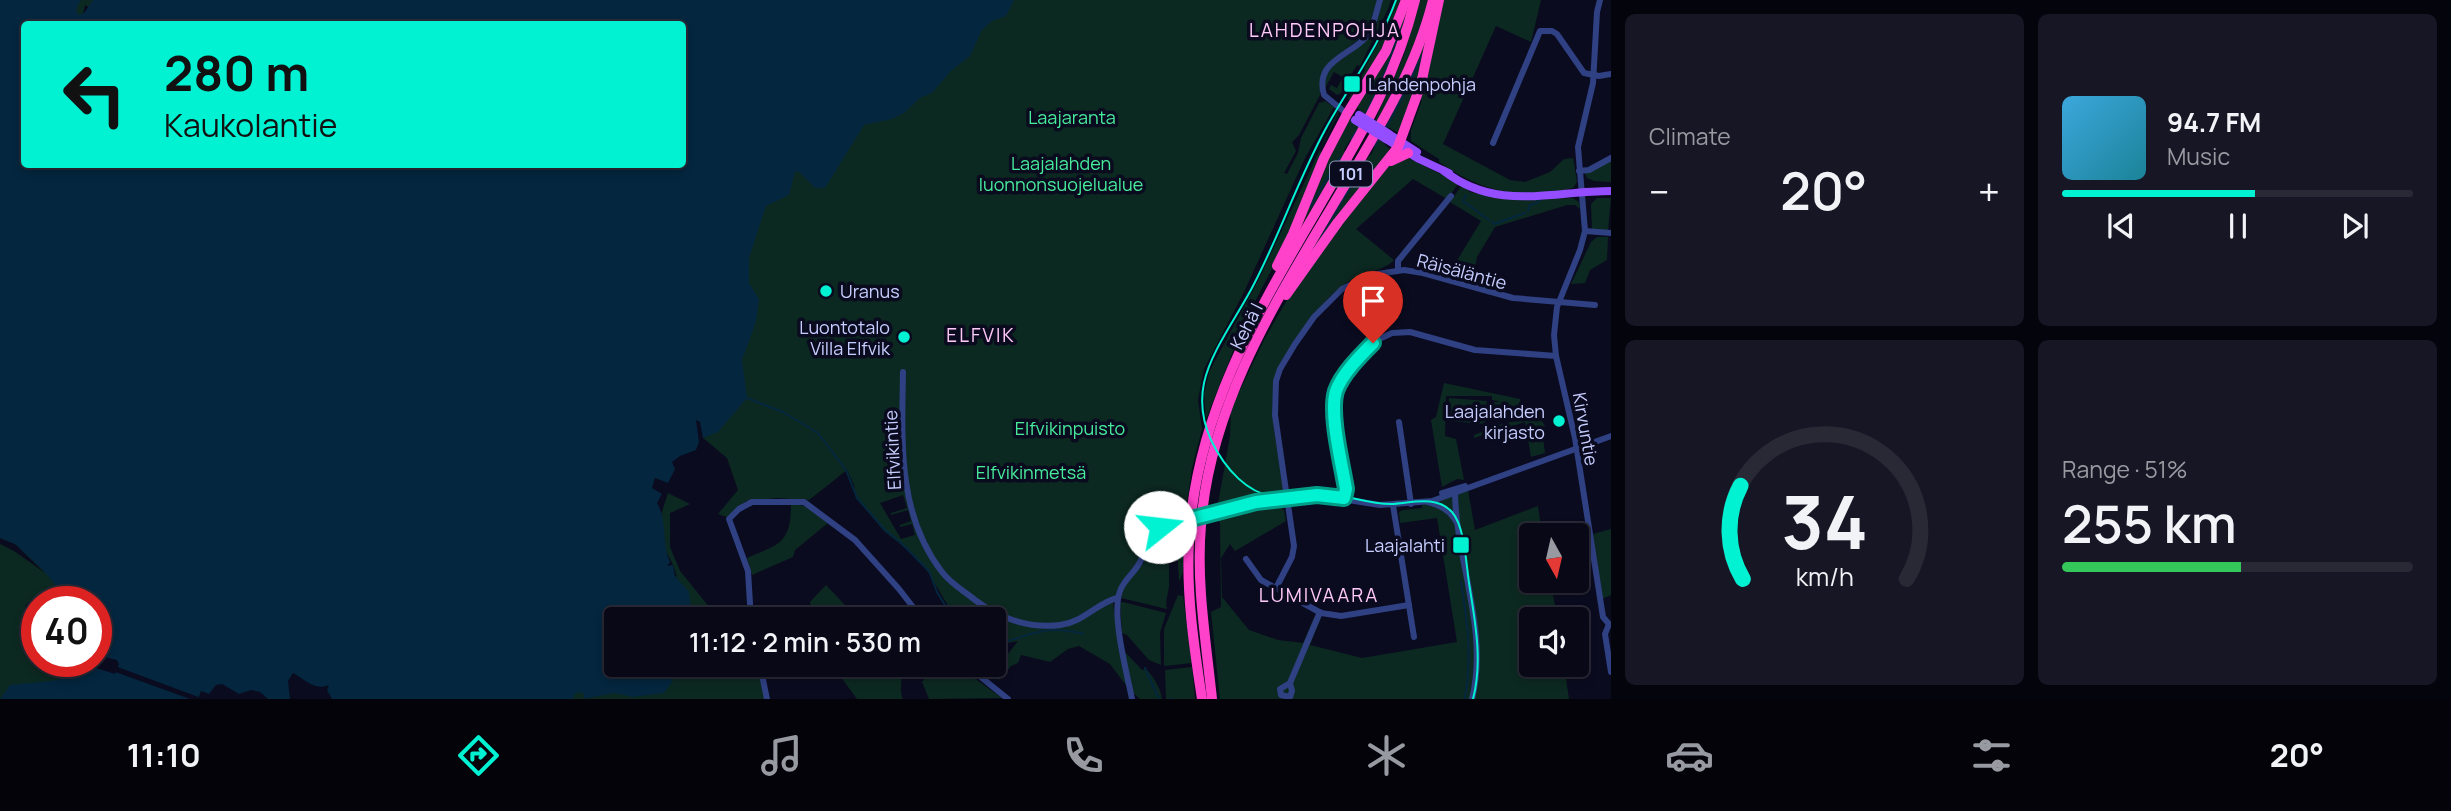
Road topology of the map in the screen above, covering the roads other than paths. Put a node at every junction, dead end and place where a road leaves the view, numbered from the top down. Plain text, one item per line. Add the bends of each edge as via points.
1 (1380, 0) edge
2 (1406, 0) edge
3 (1415, 0) edge
4 (1433, 0) edge
5 (1439, 0) edge
6 (1600, 0) edge
7 (1611, 74) edge
8 (1594, 76) junction
9 (1353, 115) junction
10 (1493, 142) dead end
11 (1399, 144) junction
12 (1408, 153) junction
13 (1611, 158) edge
14 (1433, 165) junction
15 (1382, 167) junction
16 (1579, 171) junction
17 (1581, 191) junction
18 (1611, 191) edge
19 (1451, 196) dead end
20 (1585, 231) junction
21 (1611, 233) edge
22 (1398, 270) junction
23 (1558, 302) junction
24 (1261, 305) junction
25 (1595, 305) dead end
26 (1255, 342) junction
27 (1556, 356) junction
28 (903, 372) dead end
29 (1399, 422) dead end
30 (1611, 436) edge
31 (1577, 449) junction
32 (1467, 486) junction
33 (1455, 493) junction
34 (1288, 498) junction
35 (1344, 498) junction
36 (1439, 500) junction
37 (1412, 504) junction
38 (1394, 505) junction
39 (1458, 525) junction
40 (1246, 559) dead end
41 (1276, 588) junction
42 (1117, 598) junction
43 (1409, 606) junction
44 (750, 607) edge
45 (913, 607) edge
46 (1320, 612) junction
47 (1610, 624) edge
48 (1414, 637) dead end
49 (1611, 672) edge
50 (1209, 674) junction
51 (763, 677) edge
52 (981, 677) edge
53 (1290, 683) dead end
54 (768, 699) edge
55 (1008, 699) edge
56 (1132, 699) edge
57 (1200, 699) edge
58 (1212, 699) edge
59 (1217, 699) edge
60 (1472, 699) edge

1 - 9 street via 1371,30 1338,56 1327,70 1322,90
2 - 9 highway
3 - 24 highway, Kehä I / 101 via 1381,98
4 - 26 highway, Kehä I / 101 via 1401,88
5 - 11 highway via 1423,75
6 - 8 street, Kirvuntie
7 - 8 street
8 - 10 street via 1581,70 1557,34 1541,32
8 - 16 street, Kirvuntie via 1579,137
9 - 11 main road, bridge
9 - 24 highway via 1324,158
11 - 12 main road
11 - 14 main road
11 - 15 highway
12 - 14 main road
12 - 15 highway
13 - 16 street
14 - 17 main road via 1457,181 1495,194 1523,198
15 - 26 highway
16 - 17 street, Kirvuntie
17 - 18 main road
17 - 20 street, Kirvuntie
19 - 22 street via 1398,261
20 - 21 street
20 - 23 street, Kirvuntie
22 - 23 street, Räisäläntie via 1499,296
22 - 34 street, Räisäläntie via 1371,275 1342,289 1314,317 1280,369 1274,405
23 - 25 street, Räisäläntie
23 - 27 street, Kirvuntie
24 - 57 highway, Kehä I / 101 via 1221,390 1194,491 1189,560
26 - 50 highway, Kehä I / 101 via 1220,426 1202,508 1200,580
27 - 31 street, Kirvuntie
27 - 35 street via 1475,350 1410,332 1377,340 1345,376 1334,400
28 - 42 street, Elfvikintie via 905,483 921,539 942,573 987,609 1012,621 1070,624
29 - 37 street
30 - 31 street
31 - 32 street
31 - 47 street, Kirvuntie via 1603,617
32 - 33 street
32 - 36 street
33 - 36 street
33 - 39 street
34 - 35 street
34 - 41 street, Räisäläntie via 1294,548
34 - 42 street, bridge via 1164,525 1150,537
35 - 38 street
36 - 37 street
36 - 39 street
37 - 38 street
38 - 43 street
39 - 60 street via 1475,633
40 - 41 street via 1258,577
41 - 46 street
42 - 56 street
43 - 46 street via 1341,616
43 - 48 street
44 - 45 street via 748,571 729,519 752,502 804,502 855,540
46 - 53 street
47 - 49 street, Kirvuntie via 1605,634
50 - 58 highway, Kehä I / 101
50 - 59 highway
51 - 54 street
52 - 55 street

